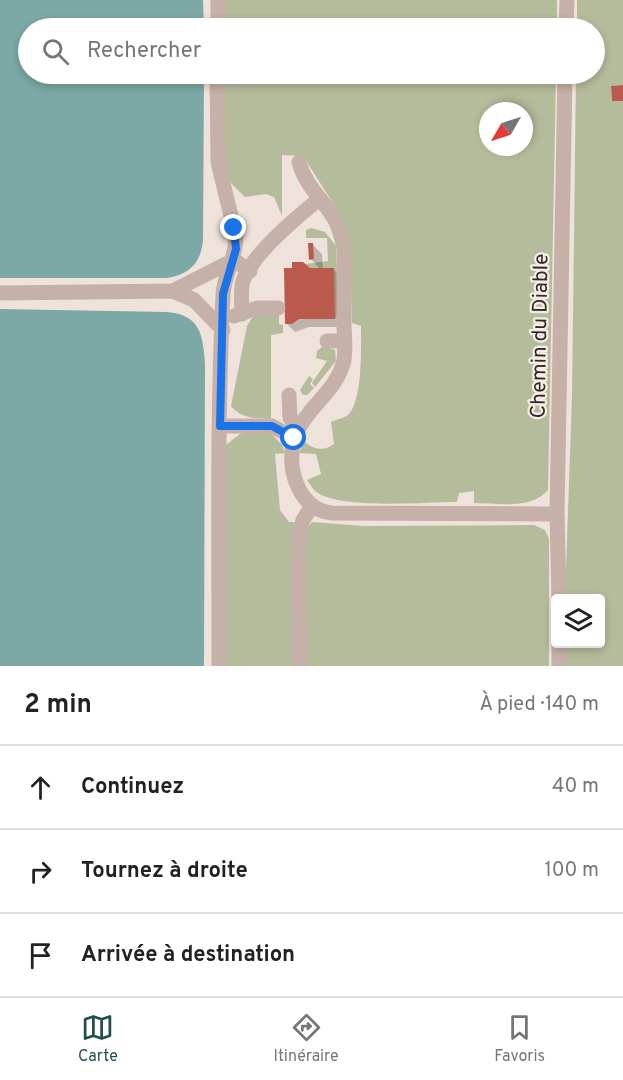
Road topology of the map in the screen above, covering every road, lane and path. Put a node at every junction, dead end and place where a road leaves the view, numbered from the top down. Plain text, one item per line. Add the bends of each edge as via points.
1 (218, 0) edge
2 (567, 0) edge
3 (218, 18) edge
4 (566, 18) edge
5 (217, 84) edge
6 (565, 84) edge
7 (299, 162) dead end
8 (319, 199) junction
9 (234, 260) junction
10 (250, 271) junction
11 (173, 291) junction
12 (0, 293) edge
13 (278, 308) dead end
14 (242, 314) junction
15 (223, 323) junction
16 (327, 341) dead end
17 (345, 341) junction
18 (289, 395) dead end
19 (220, 426) junction
20 (297, 433) junction
21 (312, 506) junction
22 (557, 514) junction
23 (558, 594) edge
24 (559, 648) edge
25 (219, 666) edge
26 (300, 666) edge
27 (559, 666) edge

1 - 3 street
2 - 4 street
5 - 9 street via 218,162 236,237
6 - 22 street, Chemin du Diable
7 - 8 street
8 - 10 street via 288,225
8 - 17 street via 335,220 344,249
9 - 10 street
9 - 11 street
9 - 15 street via 225,280
10 - 14 street via 243,282
11 - 12 street
11 - 15 street via 194,300
13 - 14 street via 257,308
14 - 15 street
15 - 19 street
16 - 17 street
17 - 20 street via 345,356 335,384
18 - 20 street via 290,418
19 - 20 street via 272,426
19 - 25 street
20 - 21 street via 296,483
21 - 22 street via 322,513
21 - 26 street via 303,520 298,543
22 - 23 street, Chemin du Diable
24 - 27 street

